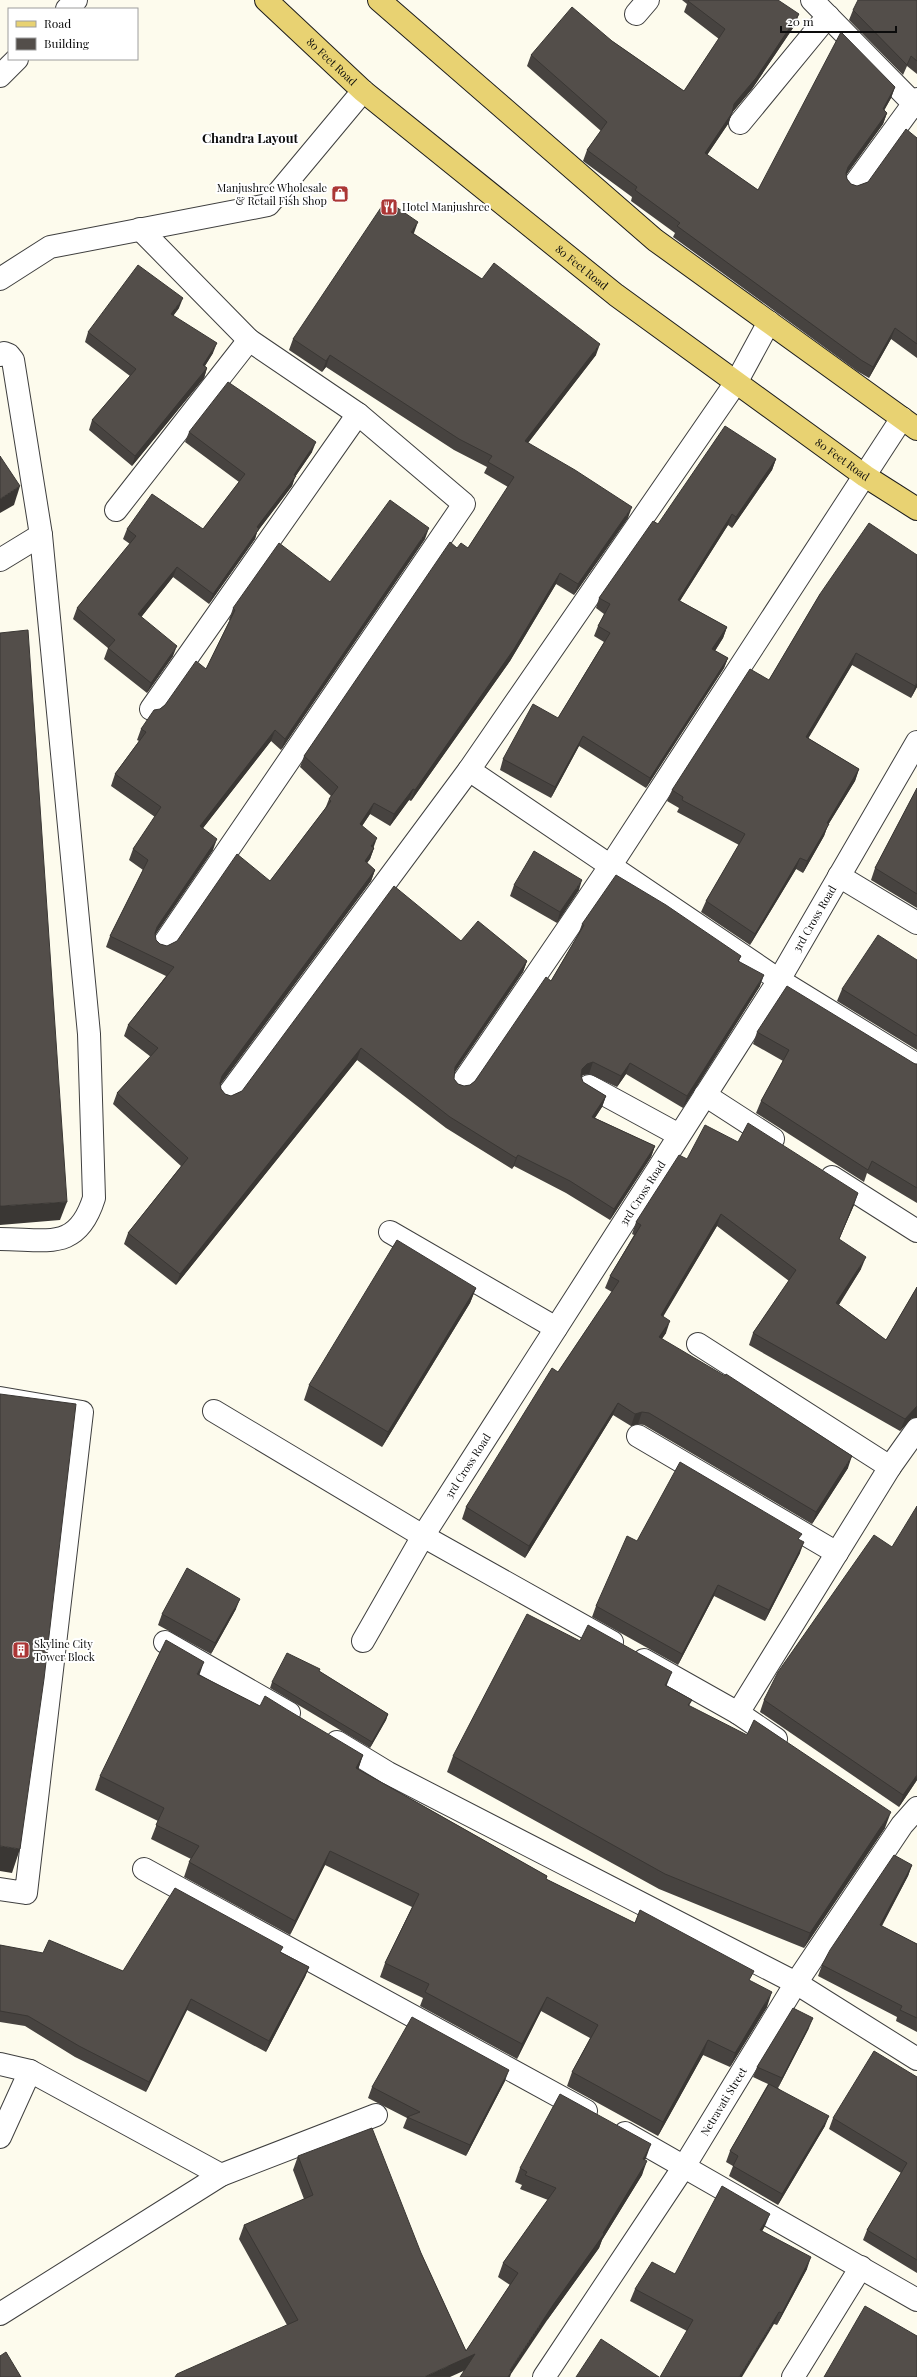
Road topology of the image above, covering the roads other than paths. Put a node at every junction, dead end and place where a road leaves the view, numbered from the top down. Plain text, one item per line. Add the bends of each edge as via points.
1 (76, 0) edge
2 (266, 0) edge
3 (379, 0) edge
4 (819, 5) edge
5 (68, 8) edge
6 (16, 60) edge
7 (0, 76) edge
8 (363, 91) junction
9 (916, 103) edge
10 (740, 123) dead end
11 (854, 185) edge
12 (140, 229) junction
13 (0, 279) edge
14 (769, 322) junction
15 (249, 340) junction
16 (0, 355) edge
17 (737, 381) junction
18 (358, 414) junction
19 (909, 424) edge
20 (865, 476) junction
21 (917, 509) edge
22 (116, 510) dead end
23 (41, 535) junction
24 (0, 560) edge
25 (151, 709) dead end
26 (915, 749) edge
27 (470, 770) junction
28 (611, 865) junction
29 (839, 876) junction
30 (917, 923) edge
31 (163, 945) edge
32 (779, 980) junction
33 (917, 1065) edge
34 (461, 1085) edge
35 (589, 1086) edge
36 (228, 1095) edge
37 (705, 1095) junction
38 (679, 1135) junction
39 (791, 1150) edge
40 (818, 1167) edge
41 (917, 1231) edge
42 (390, 1232) dead end
43 (0, 1239) edge
44 (556, 1328) junction
45 (698, 1344) dead end
46 (0, 1398) edge
47 (214, 1411) dead end
48 (917, 1429) edge
49 (638, 1436) dead end
50 (890, 1467) junction
51 (422, 1536) junction
52 (837, 1553) junction
53 (363, 1641) dead end
54 (165, 1642) edge
55 (738, 1713) junction
56 (790, 1749) edge
57 (917, 1808) edge
58 (882, 1812) edge
59 (910, 1830) edge
60 (144, 1869) dead end
61 (0, 1889) edge
62 (796, 1983) junction
63 (917, 2059) edge
64 (0, 2064) edge
65 (30, 2071) junction
66 (376, 2115) dead end
67 (0, 2137) edge
68 (685, 2165) junction
69 (221, 2175) junction
70 (860, 2267) junction
71 (917, 2300) edge
72 (0, 2314) edge
73 (544, 2377) edge
74 (793, 2377) edge

1 - 5 street
2 - 8 main road, 80 Feet Road
3 - 14 main road via 655,240
4 - 9 street
4 - 10 street
6 - 7 street
8 - 12 street via 268,205
8 - 17 main road, 80 Feet Road via 616,295
9 - 11 street
12 - 13 street via 50,247
12 - 15 street
14 - 17 street
14 - 19 main road
15 - 18 street
15 - 22 street
16 - 23 street via 4,353 13,360
17 - 20 main road, 80 Feet Road
17 - 27 street
18 - 25 street
18 - 31 street via 464,504
19 - 20 street
20 - 21 main road, 80 Feet Road
20 - 28 street
23 - 24 street
23 - 43 street via 89,1034 94,1198 89,1215 79,1228 65,1239
26 - 29 street, 3rd Cross Road
27 - 28 street
27 - 36 street
28 - 32 street
28 - 34 street
29 - 30 street
29 - 32 street, 3rd Cross Road
32 - 33 street
32 - 37 street, 3rd Cross Road
35 - 38 street
37 - 38 street, 3rd Cross Road
37 - 39 street
38 - 44 street, 3rd Cross Road
40 - 41 street
42 - 44 street
44 - 51 street, 3rd Cross Road
45 - 50 street
46 - 61 street via 82,1412 26,1893
47 - 51 street
48 - 50 street
49 - 52 street
50 - 52 street
51 - 53 street, 3rd Cross Road
51 - 55 street
52 - 55 street
54 - 62 street via 388,1773
55 - 56 street
57 - 59 street, Netravati Street
58 - 59 street
59 - 62 street, Netravati Street
60 - 68 street
62 - 63 street
62 - 68 street, Netravati Street
64 - 65 street
65 - 67 street
65 - 69 street
66 - 69 street
68 - 70 street
68 - 73 street, Netravati Street
69 - 72 street
70 - 71 street
70 - 74 street

